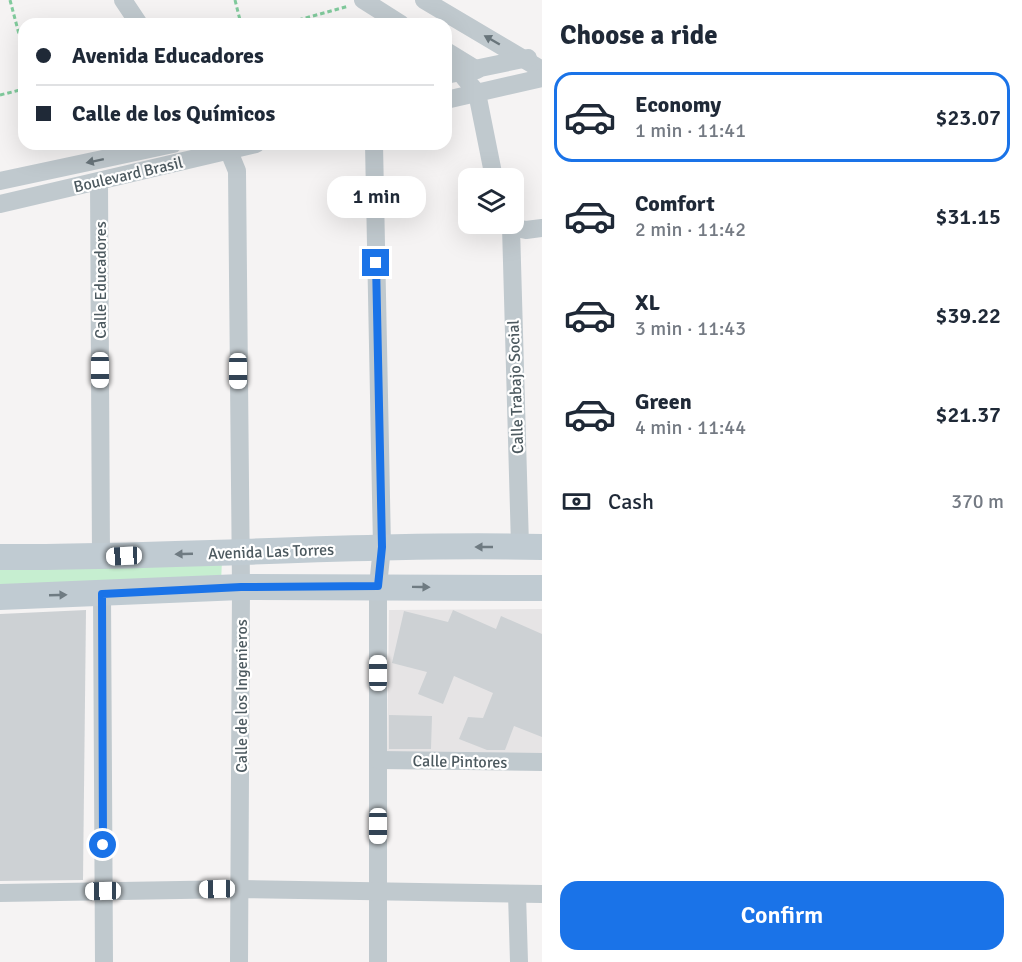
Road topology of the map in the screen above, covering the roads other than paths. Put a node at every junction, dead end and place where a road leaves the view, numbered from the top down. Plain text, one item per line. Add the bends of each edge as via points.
1 (123, 0) edge
2 (424, 0) edge
3 (364, 1) edge
4 (136, 18) edge
5 (392, 18) edge
6 (533, 57) edge
7 (542, 70) edge
8 (459, 71) edge
9 (542, 78) edge
10 (505, 86) junction
11 (477, 93) junction
12 (452, 99) edge
13 (144, 150) edge
14 (217, 150) edge
15 (229, 150) edge
16 (374, 150) edge
17 (492, 168) edge
18 (0, 181) edge
19 (99, 182) junction
20 (0, 204) edge
21 (542, 228) edge
22 (524, 229) edge
23 (511, 234) edge
24 (382, 547) junction
25 (531, 547) edge
26 (240, 552) junction
27 (0, 557) edge
28 (101, 558) junction
29 (378, 586) junction
30 (241, 587) junction
31 (542, 588) edge
32 (102, 594) junction
33 (0, 597) edge
34 (378, 760) junction
35 (542, 762) edge
36 (240, 889) junction
37 (103, 891) junction
38 (378, 892) junction
39 (0, 893) edge
40 (517, 894) junction
41 (542, 894) edge
42 (104, 962) edge
43 (239, 962) edge
44 (378, 962) edge
45 (519, 962) edge

1 - 4 street
6 -> 2 street
3 - 5 street
6 - 7 street
6 - 8 street
8 - 10 street
8 - 11 street
9 - 10 street
10 - 11 street
11 - 12 street
11 - 17 street
13 -> 18 street, Boulevard Brasil
14 - 19 street, Boulevard Brasil
15 - 26 street, Calle de los Ingenieros via 237,171
16 - 24 street
19 - 20 street, Boulevard Brasil
19 - 28 street, Calle Educadores
21 - 22 street
23 - 25 street, Calle Trabajo Social
25 -> 24 main road, Avenida Las Torres
24 - 26 main road, Avenida Las Torres
24 - 29 street
26 -> 28 main road, Avenida Las Torres
26 - 30 street, Calle de los Ingenieros
27 - 28 main road, Avenida Las Torres
29 - 30 main road
29 -> 31 main road
29 - 34 street
30 - 32 main road
30 - 36 street, Calle de los Ingenieros
33 -> 32 main road
32 - 37 street
34 - 35 street, Calle Pintores
34 - 38 street
36 - 37 street
36 - 38 street
36 - 43 street, Calle de los Ingenieros
37 - 39 street
37 - 42 street
38 - 40 street
38 - 44 street
40 - 41 street
40 - 45 street

